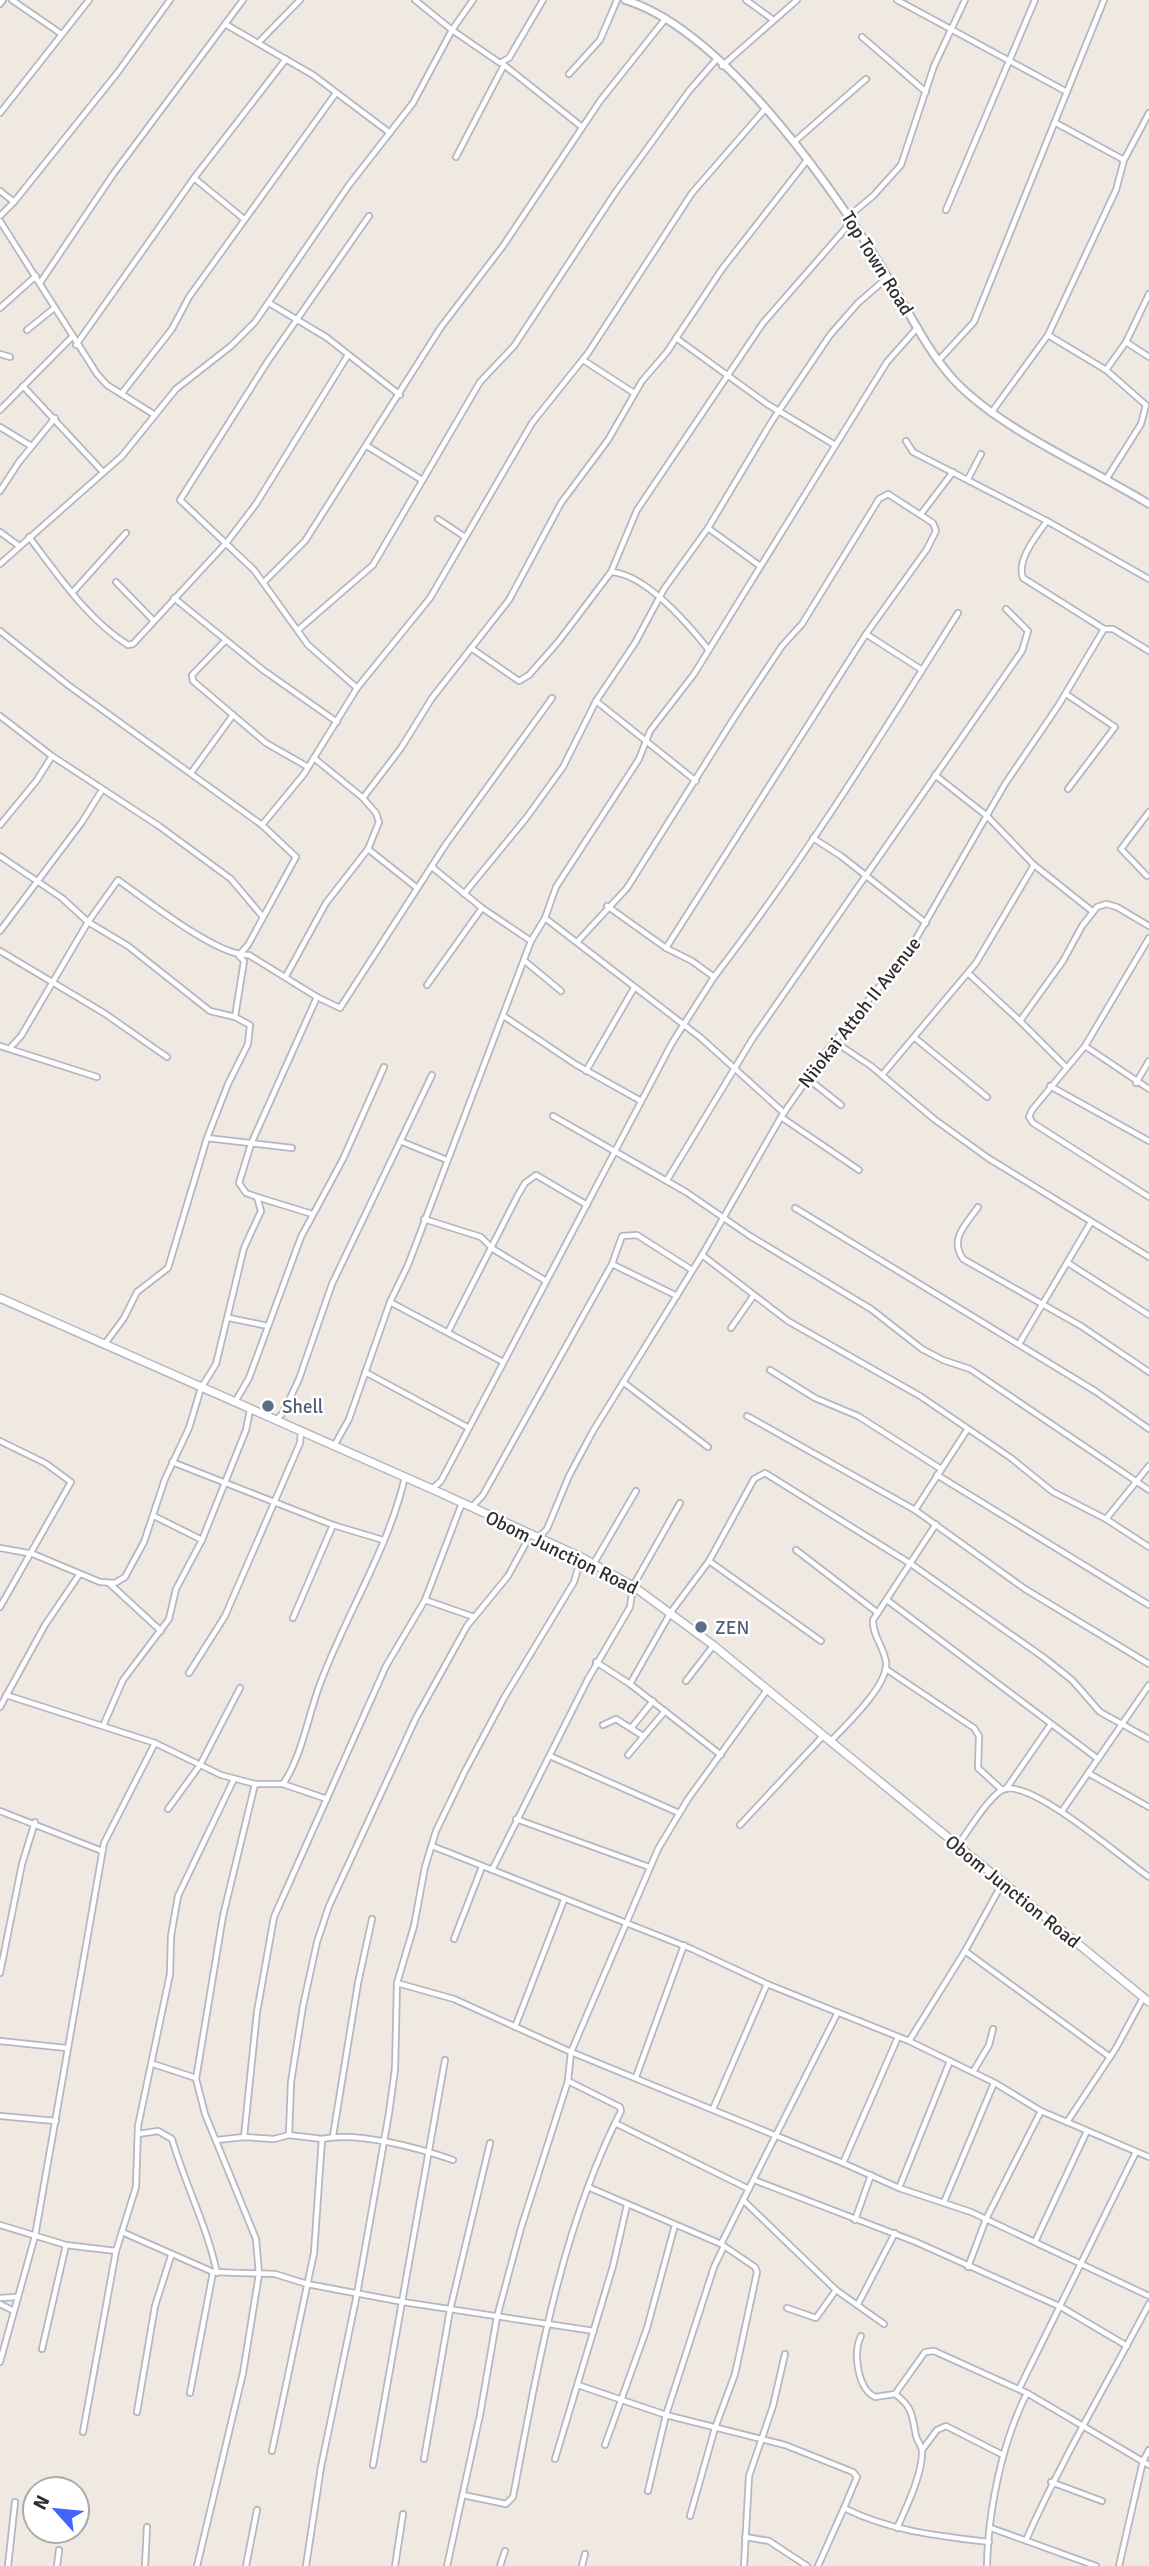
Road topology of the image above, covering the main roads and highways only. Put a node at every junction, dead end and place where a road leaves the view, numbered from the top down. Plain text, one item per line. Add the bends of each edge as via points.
1 (0, 1298) edge
2 (1146, 2000) edge

1 - 2 main road, Obom Junction Road via 432,1489 581,1557 633,1586 1004,1880

